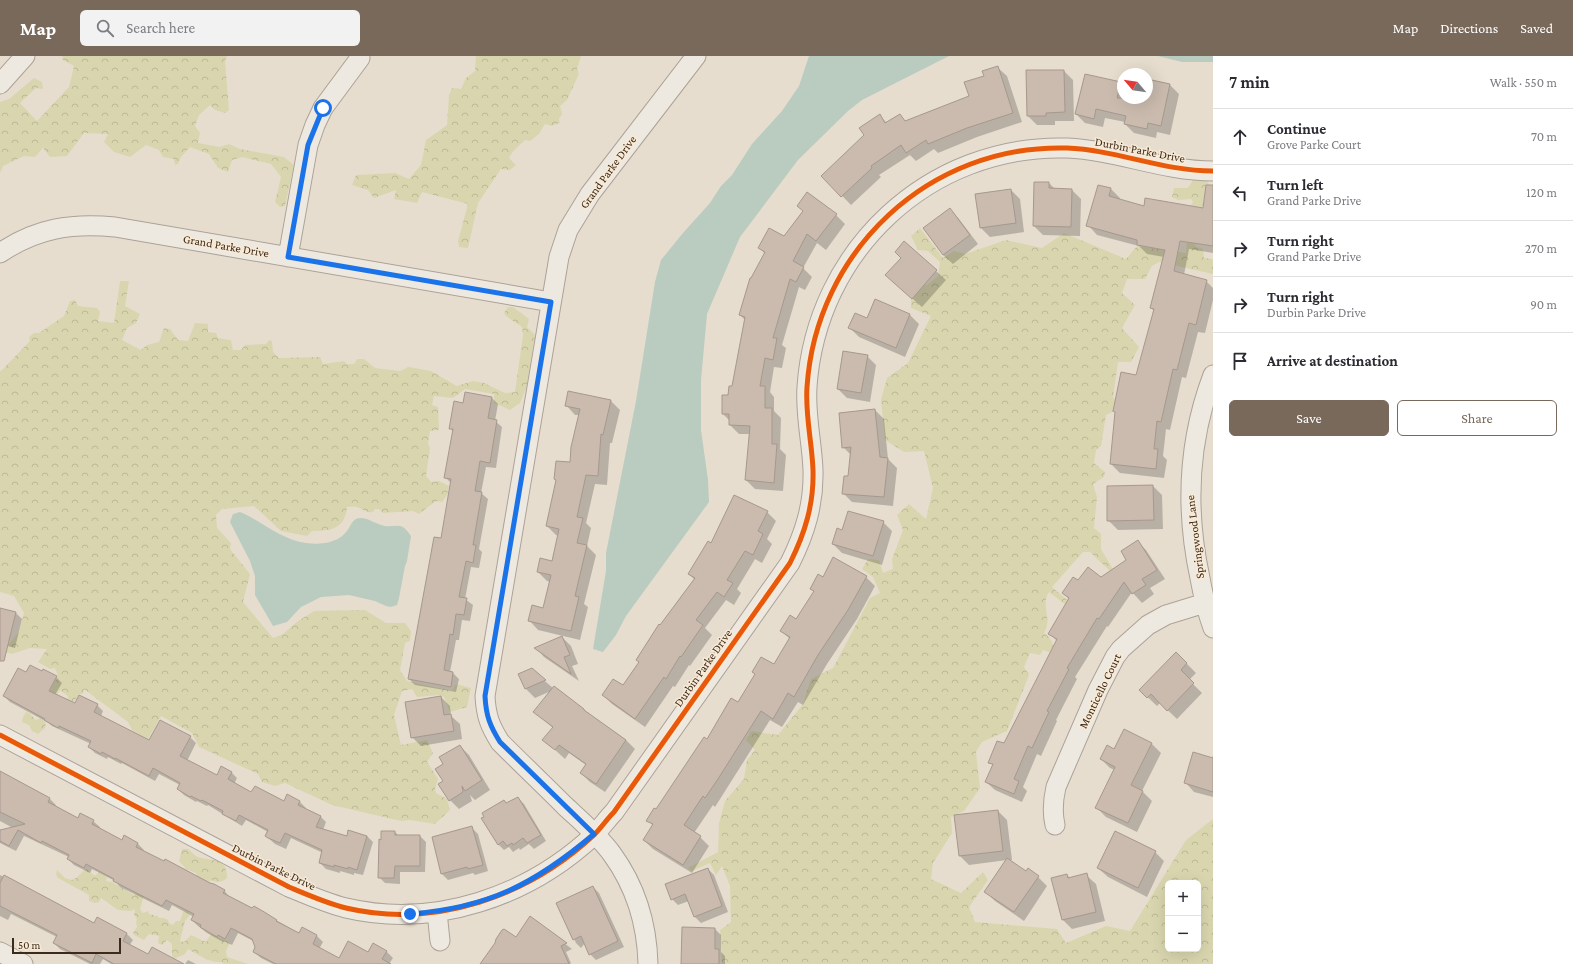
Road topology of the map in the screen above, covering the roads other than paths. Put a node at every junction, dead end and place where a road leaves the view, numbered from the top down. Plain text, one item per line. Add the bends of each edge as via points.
1 (25, 56) edge
2 (696, 56) edge
3 (360, 58) dead end
4 (0, 84) edge
5 (1213, 171) edge
6 (0, 253) edge
7 (288, 257) junction
8 (551, 302) junction
9 (1213, 375) edge
10 (1205, 603) junction
11 (1213, 628) edge
12 (0, 735) edge
13 (1055, 825) dead end
14 (594, 834) junction
15 (437, 912) junction
16 (440, 941) dead end
17 (0, 952) edge
18 (23, 964) edge
19 (648, 964) edge

1 - 4 street
2 - 8 street, Grand Parke Drive via 590,194 568,230 559,257
3 - 7 street via 323,108 315,125 308,145
5 - 14 street, Durbin Parke Drive via 1165,167 1101,152 1068,148 1008,153 949,173 923,187 879,222 840,275 827,301 813,342 806,388 813,492 800,543 790,563 614,812
6 - 7 street, Grand Parke Drive via 14,243 40,232 89,225 115,227
7 - 8 street, Grand Parke Drive
8 - 14 street, Grand Parke Drive via 485,702 486,713 500,742
9 - 10 street, Springwood Lane via 1199,422 1190,492 1196,564
10 - 11 street, Springwood Lane
10 - 13 street, Monticello Court via 1166,615 1148,625 1131,638 1115,657 1056,787 1053,801
12 - 15 street, Durbin Parke Drive via 318,900 378,912
14 - 15 street, Durbin Parke Drive via 553,866 521,885 494,898
14 - 19 street, Grand Parke Drive via 622,868 636,897 644,921
15 - 16 street
17 - 18 street

